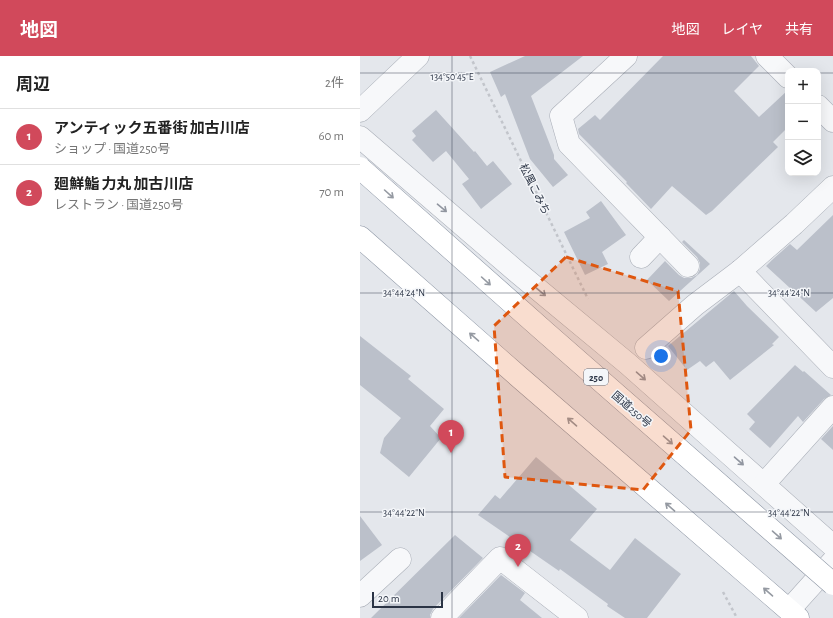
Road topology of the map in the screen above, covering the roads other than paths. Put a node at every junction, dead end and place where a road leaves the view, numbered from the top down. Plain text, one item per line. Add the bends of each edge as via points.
1 (626, 56) edge
2 (766, 56) edge
3 (404, 62) edge
4 (785, 74) edge
5 (821, 109) edge
6 (360, 111) edge
7 (833, 121) edge
8 (360, 137) edge
9 (360, 168) edge
10 (833, 187) edge
11 (360, 236) edge
12 (660, 237) junction
13 (641, 257) dead end
14 (688, 266) dead end
15 (740, 271) junction
16 (646, 348) dead end
17 (833, 368) edge
18 (833, 407) edge
19 (764, 484) junction
20 (833, 546) edge
21 (400, 559) dead end
22 (833, 561) edge
23 (833, 584) edge
24 (360, 596) edge
25 (794, 614) edge
26 (442, 618) edge
27 (577, 618) edge

1 - 12 street via 561,116 569,144
2 - 4 street
3 - 6 street
5 - 7 street
8 -> 19 street via 628,364
9 -> 23 highway, 国道250号 / 250, bridge
10 - 15 street
25 -> 11 highway
12 - 13 street
12 - 14 street
15 - 16 street via 694,305
15 - 17 street
18 - 19 street
19 - 20 street
21 - 24 street
22 - 25 street
26 - 27 street via 500,558

